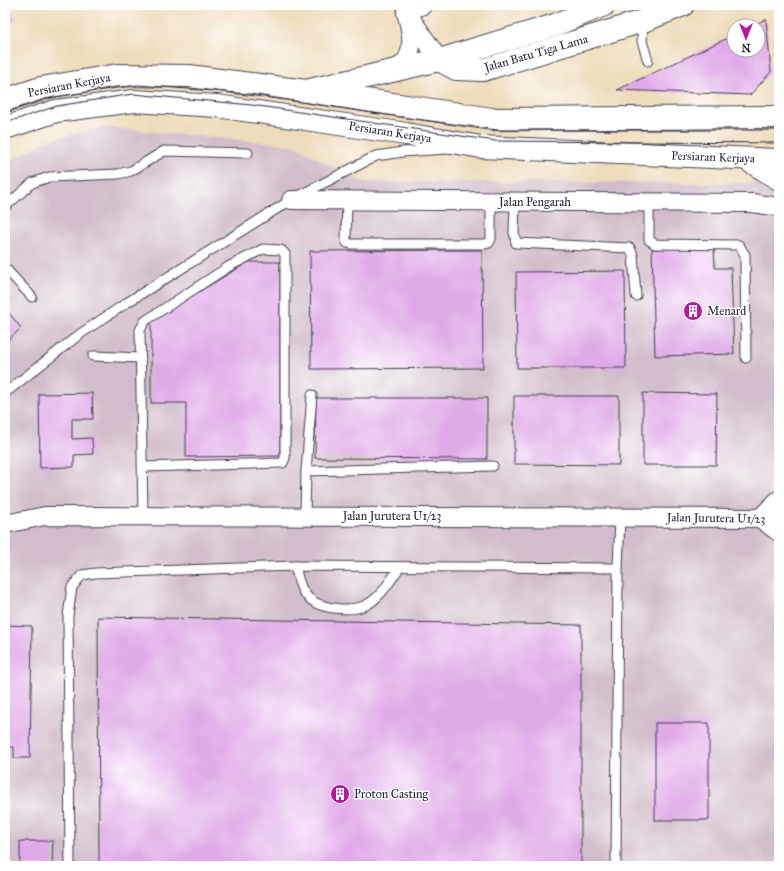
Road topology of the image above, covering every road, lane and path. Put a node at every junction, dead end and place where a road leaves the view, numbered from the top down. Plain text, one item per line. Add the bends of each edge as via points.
1 (423, 5) edge
2 (604, 5) edge
3 (684, 5) edge
4 (405, 9) edge
5 (643, 21) junction
6 (439, 60) junction
7 (648, 61) dead end
8 (393, 71) junction
9 (306, 91) junction
10 (5, 100) edge
11 (779, 117) edge
12 (5, 128) edge
13 (481, 147) junction
14 (248, 153) dead end
15 (746, 159) junction
16 (779, 160) edge
17 (779, 179) edge
18 (291, 200) junction
19 (347, 201) junction
20 (491, 202) junction
21 (515, 202) junction
22 (649, 202) junction
23 (5, 207) edge
24 (779, 207) edge
25 (5, 268) edge
26 (636, 296) dead end
27 (32, 297) dead end
28 (93, 356) dead end
29 (141, 358) junction
30 (746, 358) dead end
31 (5, 393) edge
32 (312, 395) dead end
33 (492, 466) dead end
34 (142, 467) junction
35 (306, 471) junction
36 (779, 502) edge
37 (143, 516) junction
38 (305, 516) junction
39 (620, 517) junction
40 (774, 522) edge
41 (5, 524) edge
42 (295, 566) junction
43 (400, 567) junction
44 (618, 568) junction
45 (70, 866) edge
46 (616, 866) edge

1 - 4 street
2 - 6 main road, Jalan Batu Tiga Lama via 555,25
3 - 5 main road, Jalan Batu Tiga Lama
4 - 6 street
4 - 8 street via 411,37 410,51 405,62
5 - 6 main road, Jalan Batu Tiga Lama via 483,70 456,69
5 - 7 lane via 642,41
6 - 8 main road
8 - 9 main road
9 - 10 main road, Persiaran Kerjaya via 189,76 118,75 41,88
9 - 11 main road, Persiaran Kerjaya via 492,119
12 - 13 main road, Persiaran Kerjaya via 56,111 134,101 217,106
13 - 15 main road, Persiaran Kerjaya
13 - 18 lane via 376,156
14 - 23 lane via 164,151 132,171 49,177 32,183
15 - 16 main road, Persiaran Kerjaya
15 - 17 main road
18 - 19 street, Jalan Pengarah
18 - 31 lane via 80,334
19 - 20 street, Jalan Pengarah
19 - 20 lane via 346,240 351,244 489,243 492,239
20 - 21 street, Jalan Pengarah
21 - 22 street, Jalan Pengarah
21 - 26 lane via 516,244 630,248 633,255
22 - 24 street, Jalan Pengarah via 752,203
22 - 30 lane via 649,240 656,244 739,244 745,255
25 - 27 lane
28 - 29 lane
29 - 34 lane
29 - 34 lane via 140,330 144,321 228,267 263,249 284,252 283,463
32 - 35 lane
33 - 35 lane
34 - 37 lane
35 - 38 lane
36 - 40 main road
37 - 38 street, Jalan Jurutera U1/23
37 - 41 street, Jalan Jurutera U1/23 via 45,516
38 - 39 street, Jalan Jurutera U1/23
39 - 40 street, Jalan Jurutera U1/23
39 - 44 lane
42 - 43 lane
42 - 43 lane via 302,589 310,599 330,608 356,608 368,604 379,595
42 - 45 lane via 96,573 82,575 72,587 68,616
43 - 44 lane
44 - 46 lane

